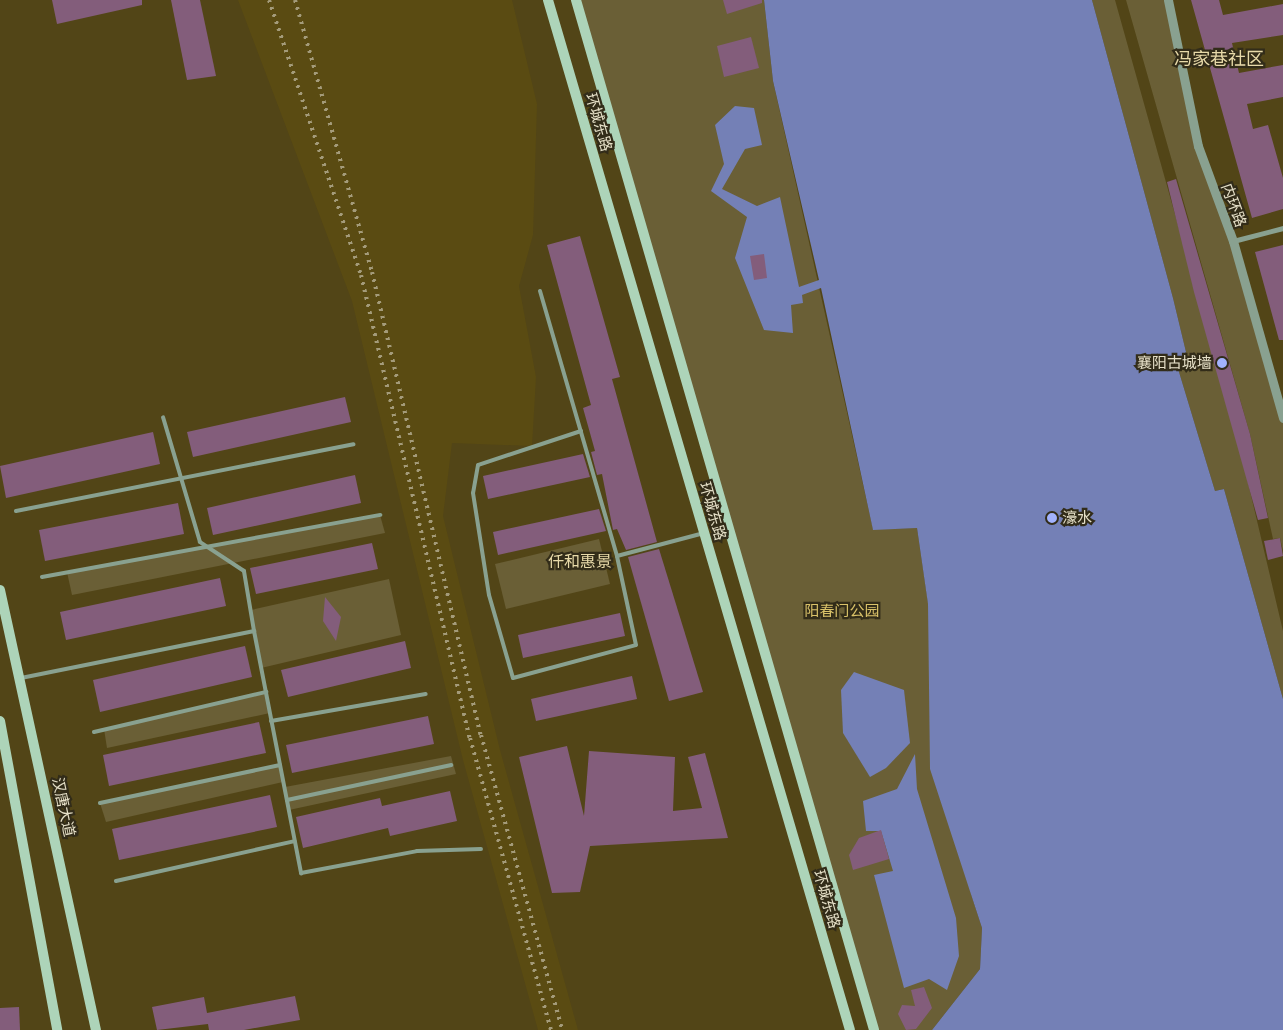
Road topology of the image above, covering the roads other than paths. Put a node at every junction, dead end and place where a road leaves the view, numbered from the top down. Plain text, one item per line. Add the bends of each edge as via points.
1 (548, 0) edge
2 (576, 0) edge
3 (1168, 0) edge
4 (1283, 228) edge
5 (1232, 241) junction
6 (540, 291) dead end
7 (163, 417) dead end
8 (1283, 418) edge
9 (581, 431) junction
10 (353, 444) dead end
11 (182, 478) junction
12 (16, 511) dead end
13 (380, 515) dead end
14 (704, 533) junction
15 (209, 548) junction
16 (617, 556) junction
17 (42, 577) dead end
18 (0, 590) edge
19 (254, 631) junction
20 (21, 678) junction
21 (266, 692) junction
22 (426, 694) dead end
23 (272, 720) junction
24 (0, 721) edge
25 (94, 732) dead end
26 (280, 765) junction
27 (451, 765) dead end
28 (287, 800) junction
29 (100, 804) dead end
30 (295, 841) junction
31 (481, 848) dead end
32 (116, 881) dead end
33 (57, 1030) edge
34 (96, 1030) edge
35 (850, 1030) edge
36 (874, 1030) edge

1 - 14 main road, 环城东路
2 - 36 main road, 环城东路
3 - 5 street, 内环路 via 1198,146
4 - 5 street
5 - 8 street, 内环路
6 - 9 lane
7 - 11 lane
9 - 16 lane
9 - 16 lane via 478,466 473,493 489,595 514,678 636,645
10 - 11 lane
11 - 12 lane
11 - 15 lane via 200,542
13 - 15 lane
14 - 16 lane
14 - 35 main road, 环城东路
15 - 17 lane
15 - 19 lane via 244,571
18 - 20 main road, 汉唐大道
19 - 20 lane
19 - 21 lane
20 - 34 main road, 汉唐大道
21 - 23 lane
21 - 25 lane
22 - 23 lane
23 - 26 lane
24 - 33 main road
26 - 28 lane
26 - 29 lane
27 - 28 lane
28 - 30 lane
30 - 31 lane via 301,872 417,852
30 - 32 lane

